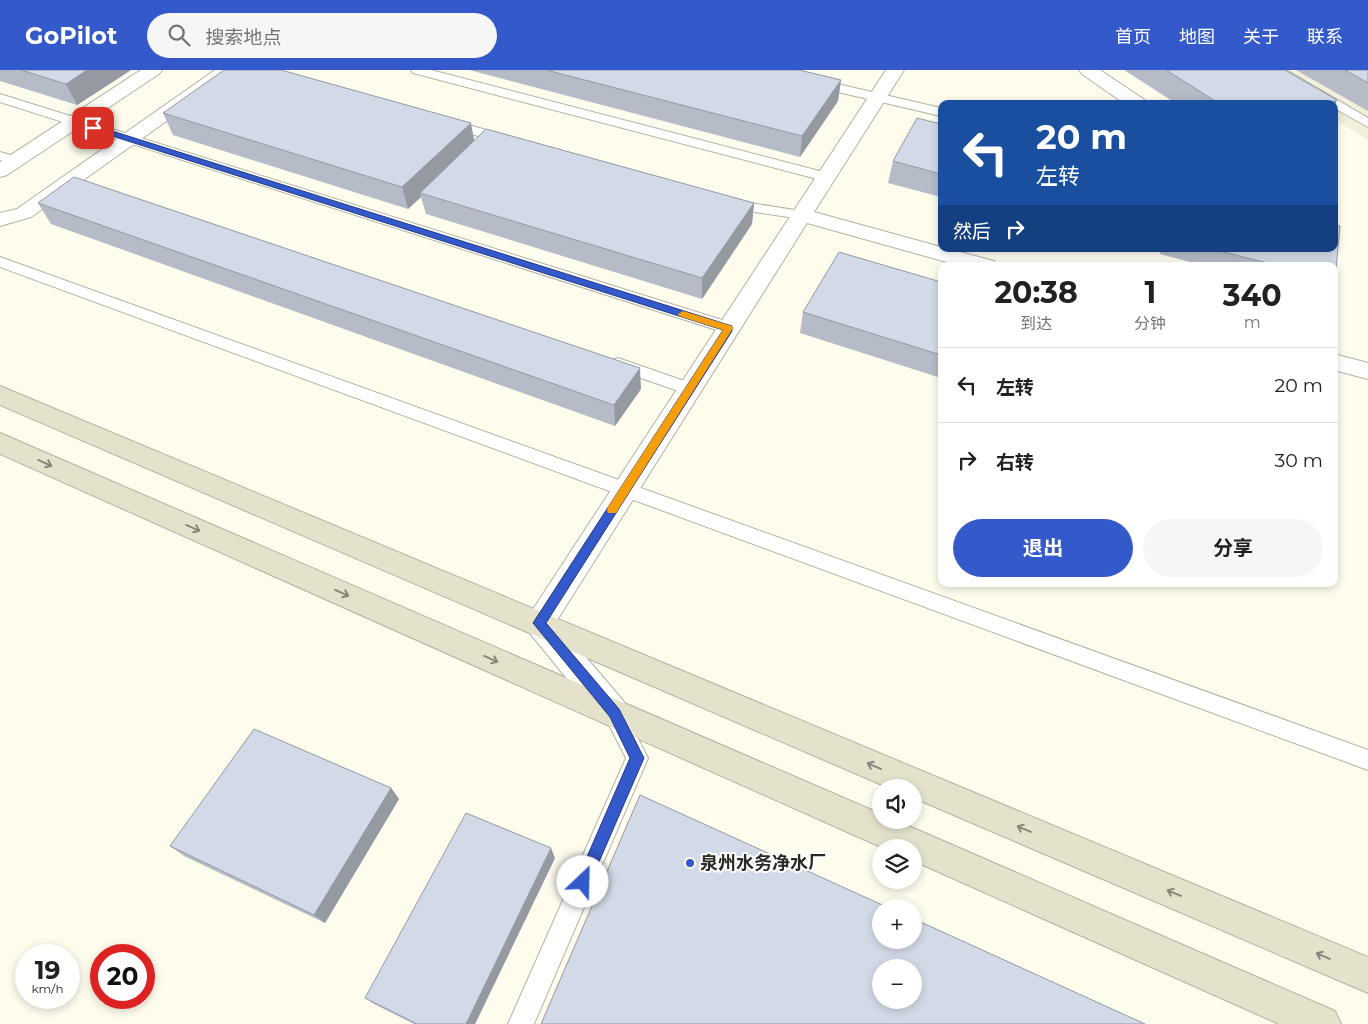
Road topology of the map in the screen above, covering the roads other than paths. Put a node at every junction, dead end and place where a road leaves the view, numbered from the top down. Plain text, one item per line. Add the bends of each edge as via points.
1 (153, 70) edge
2 (227, 70) edge
3 (417, 70) edge
4 (895, 70) edge
5 (1088, 70) edge
6 (1277, 70) edge
7 (800, 79) edge
8 (0, 98) edge
9 (877, 98) junction
10 (1132, 100) edge
11 (1329, 100) edge
12 (1338, 106) edge
13 (938, 111) edge
14 (430, 118) edge
15 (75, 122) junction
16 (1368, 123) edge
17 (129, 139) junction
18 (517, 142) edge
19 (5, 163) edge
20 (826, 178) junction
21 (72, 179) junction
22 (91, 186) edge
23 (719, 199) edge
24 (801, 216) junction
25 (0, 220) edge
26 (0, 262) edge
27 (971, 262) edge
28 (728, 328) junction
29 (606, 360) edge
30 (1338, 363) edge
31 (1368, 371) edge
32 (690, 389) junction
33 (0, 395) edge
34 (0, 443) edge
35 (625, 489) junction
36 (540, 623) junction
37 (614, 713) junction
38 (1368, 760) edge
39 (1368, 975) edge
40 (521, 1024) edge
41 (1322, 1024) edge

1 - 15 street
2 - 17 street
3 - 20 lane
4 - 9 street
5 - 10 street
6 - 11 lane
7 - 9 lane
8 - 15 lane
9 - 13 lane
9 - 20 street
12 - 16 lane
14 - 18 lane
15 - 17 lane
15 - 19 street
17 - 21 street
17 - 28 lane
20 - 24 street
21 - 22 lane
21 - 25 street via 24,213
23 - 24 lane
24 - 27 street
24 - 28 street
26 - 35 lane
28 - 32 street
29 - 32 lane
30 - 31 street
32 - 35 street
33 - 36 main road
34 -> 37 main road
35 - 36 street
35 - 38 lane
36 - 37 street
39 -> 36 main road
37 - 40 lane via 637,758
37 - 41 main road

